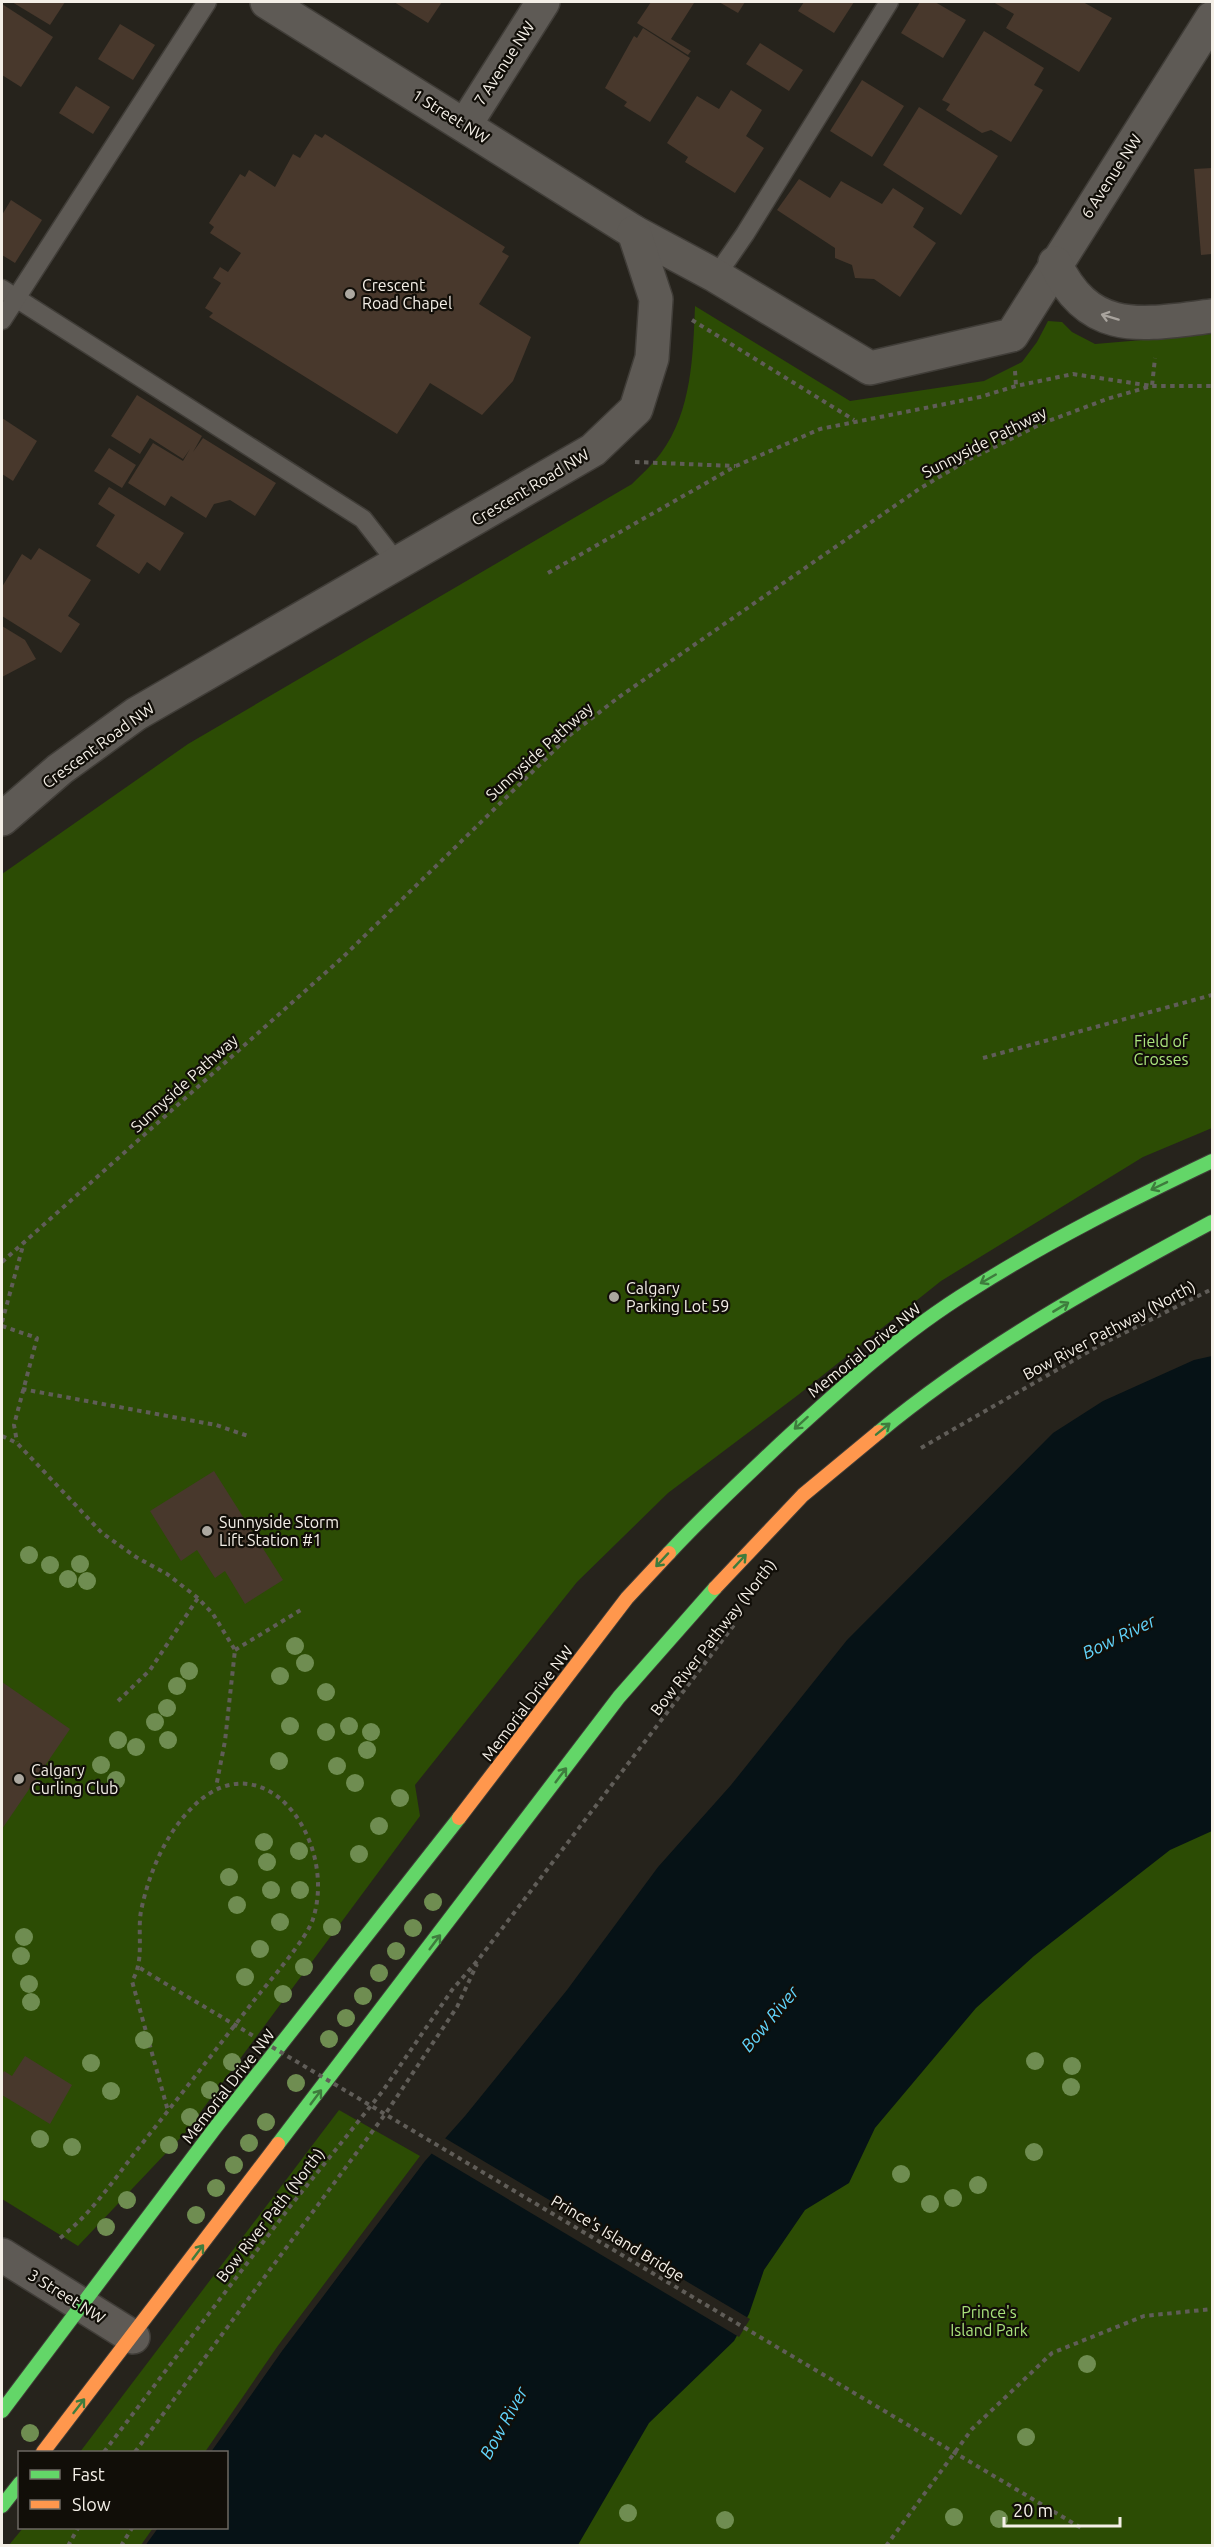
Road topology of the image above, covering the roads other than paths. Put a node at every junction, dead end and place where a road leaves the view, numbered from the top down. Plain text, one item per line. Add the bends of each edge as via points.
1 (207, 2) edge
2 (267, 2) edge
3 (543, 2) edge
4 (889, 2) edge
5 (1207, 34) edge
6 (465, 125) junction
7 (634, 232) junction
8 (1056, 262) junction
9 (716, 276) junction
10 (9, 293) edge
11 (1212, 316) edge
12 (2, 320) edge
13 (398, 564) junction
14 (2, 819) edge
15 (1212, 1161) edge
16 (1212, 1222) edge
17 (2, 2255) edge
18 (81, 2305) junction
19 (133, 2337) junction
20 (2, 2410) edge
21 (44, 2451) edge
22 (18, 2486) edge
23 (2, 2506) edge

1 - 10 lane
2 - 6 street, 1 Street NW
3 - 6 street, 7 Avenue NW
4 - 9 lane
5 - 8 street, 6 Avenue NW
6 - 7 street, 1 Street NW
7 - 9 street
7 - 13 street, Crescent Road NW via 656,298 652,358 636,409 593,450
8 - 9 street, 6 Avenue NW via 1012,335 870,368
11 -> 8 street via 1131,324 1095,313 1075,296
10 - 12 lane
10 - 13 lane via 363,519
13 - 14 street, Crescent Road NW via 136,714 60,769
15 -> 18 main road, Memorial Drive NW via 1107,1211 970,1290 838,1390 699,1520 627,1598
19 -> 16 main road via 619,1697 803,1495 908,1408 1007,1338
17 - 18 street, 3 Street NW
18 - 19 street, 3 Street NW
18 - 20 main road, Memorial Drive NW
21 -> 19 main road
22 - 23 main road

